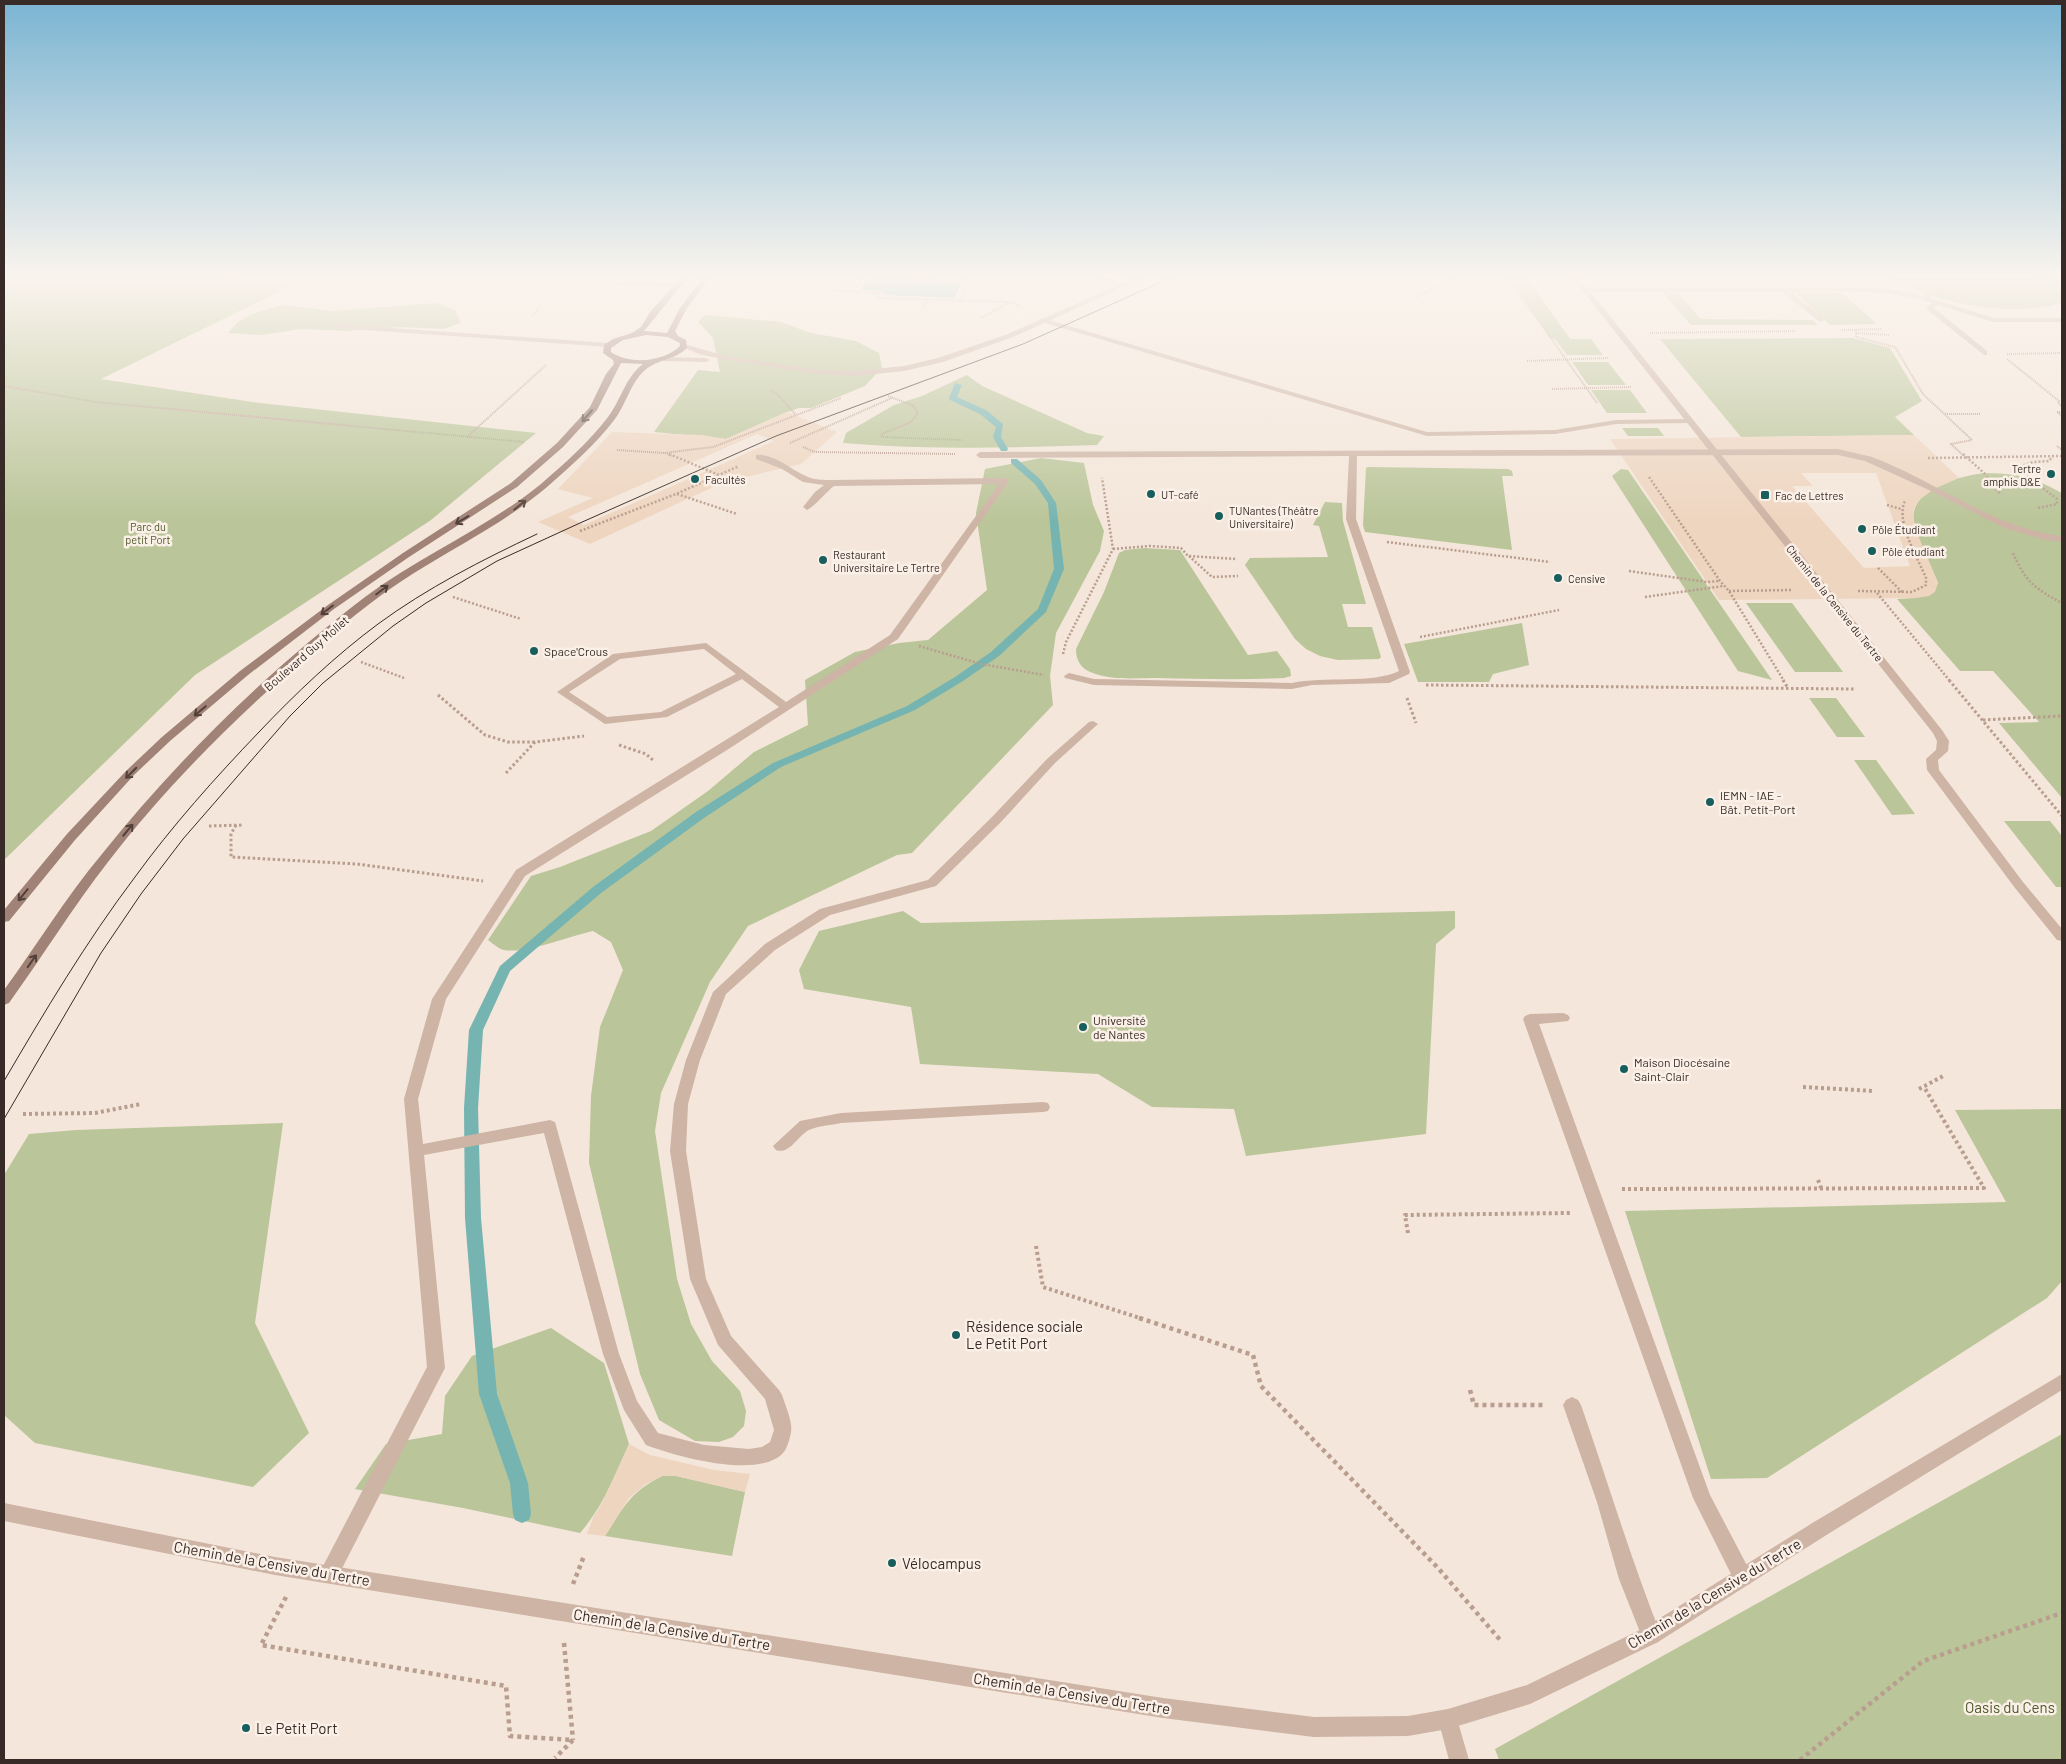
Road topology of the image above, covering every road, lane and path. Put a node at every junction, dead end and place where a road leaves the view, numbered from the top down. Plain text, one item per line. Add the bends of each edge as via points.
1 (554, 357) edge
2 (613, 357) edge
3 (667, 357) edge
4 (724, 357) edge
5 (947, 357) edge
6 (1169, 357) edge
7 (1639, 357) edge
8 (1901, 357) edge
9 (2004, 357) edge
10 (1566, 358) junction
11 (1616, 358) dead end
12 (617, 360) junction
13 (660, 360) junction
14 (737, 360) junction
15 (1527, 360) dead end
16 (1903, 361) junction
17 (1910, 362) dead end
18 (4, 386) edge
19 (1585, 387) junction
20 (1638, 387) dead end
21 (1552, 389) dead end
22 (770, 390) dead end
23 (885, 394) dead end
24 (846, 396) dead end
25 (2062, 406) edge
26 (2062, 412) edge
27 (1944, 414) junction
28 (1980, 414) dead end
29 (796, 415) junction
30 (2062, 416) edge
31 (1689, 421) junction
32 (1610, 423) junction
33 (467, 437) junction
34 (560, 445) junction
35 (2057, 446) dead end
36 (585, 447) junction
37 (2062, 450) edge
38 (815, 452) dead end
39 (1714, 452) junction
40 (664, 453) junction
41 (1633, 453) junction
42 (980, 455) junction
43 (1098, 455) junction
44 (1353, 455) junction
45 (1985, 456) dead end
46 (2054, 456) junction
47 (2062, 456) edge
48 (759, 457) dead end
49 (1928, 458) dead end
50 (719, 475) dead end
51 (832, 483) junction
52 (1925, 485) junction
53 (676, 494) dead end
54 (2003, 498) dead end
55 (1887, 505) dead end
56 (807, 507) dead end
57 (2034, 508) dead end
58 (1901, 509) junction
59 (738, 514) dead end
60 (2006, 526) junction
61 (2045, 537) junction
62 (1359, 539) junction
63 (2062, 539) edge
64 (2062, 545) edge
65 (1114, 549) junction
66 (1188, 556) junction
67 (1237, 559) dead end
68 (1550, 562) dead end
69 (1878, 568) dead end
70 (1629, 571) dead end
71 (1238, 576) dead end
72 (1720, 581) junction
73 (1724, 586) junction
74 (1824, 590) junction
75 (1729, 591) junction
76 (1877, 592) junction
77 (1902, 592) junction
78 (453, 597) dead end
79 (1644, 597) dead end
80 (2062, 603) edge
81 (1559, 610) dead end
82 (521, 620) dead end
83 (1395, 642) junction
84 (946, 656) dead end
85 (361, 662) dead end
86 (743, 674) junction
87 (1069, 676) junction
88 (404, 678) dead end
89 (1423, 685) dead end
90 (1855, 688) dead end
91 (1789, 689) junction
92 (438, 695) dead end
93 (1408, 702) dead end
94 (786, 707) junction
95 (2062, 716) edge
96 (1983, 720) junction
97 (1416, 723) dead end
98 (1093, 724) dead end
99 (590, 736) dead end
100 (536, 742) junction
101 (611, 743) dead end
102 (506, 773) dead end
103 (673, 778) junction
104 (2062, 816) edge
105 (236, 825) junction
106 (244, 825) dead end
107 (209, 826) dead end
108 (512, 886) junction
109 (4, 918) edge
110 (2062, 937) edge
111 (4, 1000) edge
112 (1563, 1018) dead end
113 (1945, 1075) dead end
114 (1803, 1087) dead end
115 (1924, 1087) junction
116 (1919, 1089) dead end
117 (1874, 1091) dead end
118 (141, 1104) dead end
119 (1043, 1107) dead end
120 (23, 1114) dead end
121 (780, 1146) dead end
122 (416, 1151) junction
123 (1818, 1180) dead end
124 (1821, 1188) junction
125 (1591, 1189) junction
126 (1600, 1212) junction
127 (1408, 1233) dead end
128 (1036, 1246) dead end
129 (2062, 1381) edge
130 (1470, 1390) dead end
131 (1572, 1405) joint
132 (4, 1512) edge
133 (300, 1570) junction
134 (329, 1574) junction
135 (1743, 1577) junction
136 (562, 1611) junction
137 (2062, 1614) edge
138 (1651, 1635) junction
139 (1501, 1641) dead end
140 (1448, 1719) junction
141 (573, 1740) junction
142 (555, 1758) dead end
143 (1459, 1760) edge
144 (1800, 1760) edge

1 - 33 path
2 - 12 main road
3 - 13 main road, Boulevard Guy Mollet
4 - 14 street
5 - 14 street via 886,371 833,373
6 - 32 street via 1426,434 1555,432
7 - 31 street, Chemin de la Censive du Tertre
8 - 16 path
9 - 25 path
10 - 11 path
10 - 15 path
10 - 19 path
12 - 13 main road
12 -> 34 main road, Boulevard Guy Mollet via 618,364 594,408
13 - 14 street
13 - 36 main road, Boulevard Guy Mollet via 642,366 618,409
16 - 17 path
16 - 27 path via 1923,394
18 - 33 path via 96,402
19 - 20 path
19 - 21 path
19 - 32 path
22 - 29 path
23 - 42 path via 914,406 918,413 911,422 881,437 979,442
24 - 29 path
26 - 30 path via 2057,412
27 - 28 path
27 - 54 path via 1972,440 1951,444 1984,473
29 - 40 path via 713,447
31 - 32 street
31 - 39 street, Chemin de la Censive du Tertre
33 - 34 path
34 -> 109 main road, Boulevard Guy Mollet via 502,494 331,607 193,716 124,780 71,837
35 - 37 path
36 - 40 path
111 -> 36 main road, Boulevard Guy Mollet via 106,856 178,771 226,725 368,601 410,570 512,511
38 - 42 path
39 - 41 street
39 - 52 street via 1838,452 1868,459
39 - 74 street, Chemin de la Censive du Tertre
40 - 50 path
41 - 44 street
41 - 72 path
42 - 43 street
43 - 44 street
43 - 65 path
44 - 62 street via 1352,519
45 - 46 path
46 - 47 path
46 - 57 path via 2049,461 2021,466 2027,476 2057,499 2058,504 2049,508
48 - 51 street via 806,480
49 - 52 path via 1947,475
51 - 56 street
51 - 94 street via 1005,481 894,637
52 - 58 path via 1912,493
52 - 60 street
53 - 59 path
55 - 58 path
58 - 77 path via 1904,526 1926,578 1926,585 1920,590
60 - 61 street
60 - 80 path via 2023,578 2037,590
61 - 63 street
61 - 64 street
62 - 68 path
62 - 83 street
65 - 66 path via 1181,548
65 - 87 path via 1066,642 1062,667
66 - 67 path
66 - 71 path via 1212,577
69 - 77 path
70 - 72 path
72 - 73 path
73 - 75 path
73 - 79 path
74 - 75 path
74 - 76 path
74 - 110 street, Chemin de la Censive du Tertre via 1938,732 1943,741 1942,751 1932,759 1934,770
75 - 91 path
76 - 77 path
76 - 96 path
78 - 82 path
81 - 83 path
83 - 87 street via 1404,672 1389,680 1261,686 1094,682
84 - 87 path via 993,668
85 - 88 path
86 - 86 street via 706,646 617,656 562,692 605,721 663,715
86 - 94 street
89 - 91 path
90 - 91 path
92 - 100 path via 485,735 508,742
93 - 97 path
94 - 103 street
95 - 96 path
96 - 104 path
98 - 122 street via 1051,761 998,819 932,883 825,912 770,947 720,992 690,1069 681,1104 678,1150 698,1279 724,1340 772,1395 783,1430 777,1447 766,1455 748,1457 704,1453 652,1439 630,1405 611,1354 550,1126
99 - 100 path via 567,736
100 - 102 path
101 - 103 path via 646,754
103 - 108 street via 520,873
105 - 106 path
105 - 107 path
105 - 108 path via 231,834 231,857 391,867
108 - 122 street via 440,999 412,1099
112 - 125 street via 1530,1019
113 - 115 path
114 - 117 path
115 - 116 path
115 - 124 path via 1984,1188
118 - 120 path via 96,1114
119 - 121 street via 841,1118 805,1125
122 - 134 street via 436,1368
123 - 124 path
124 - 125 path
125 - 126 street
126 - 127 path via 1405,1215
126 - 135 street via 1702,1498
128 - 139 path via 1044,1286 1253,1355 1261,1386 1438,1568
129 - 135 street, Chemin de la Censive du Tertre
130 - 131 path via 1474,1405
131 - 138 street via 1629,1579
132 - 133 street, Chemin de la Censive du Tertre
133 - 134 street, Chemin de la Censive du Tertre
133 - 141 path via 261,1645 506,1686 510,1736
134 - 136 street, Chemin de la Censive du Tertre
135 - 138 street, Chemin de la Censive du Tertre
136 - 140 street, Chemin de la Censive du Tertre via 1163,1708 1314,1727 1408,1726
136 - 141 path
137 - 144 path via 1923,1661
138 - 140 street, Chemin de la Censive du Tertre via 1530,1694
140 - 143 street
141 - 142 path

